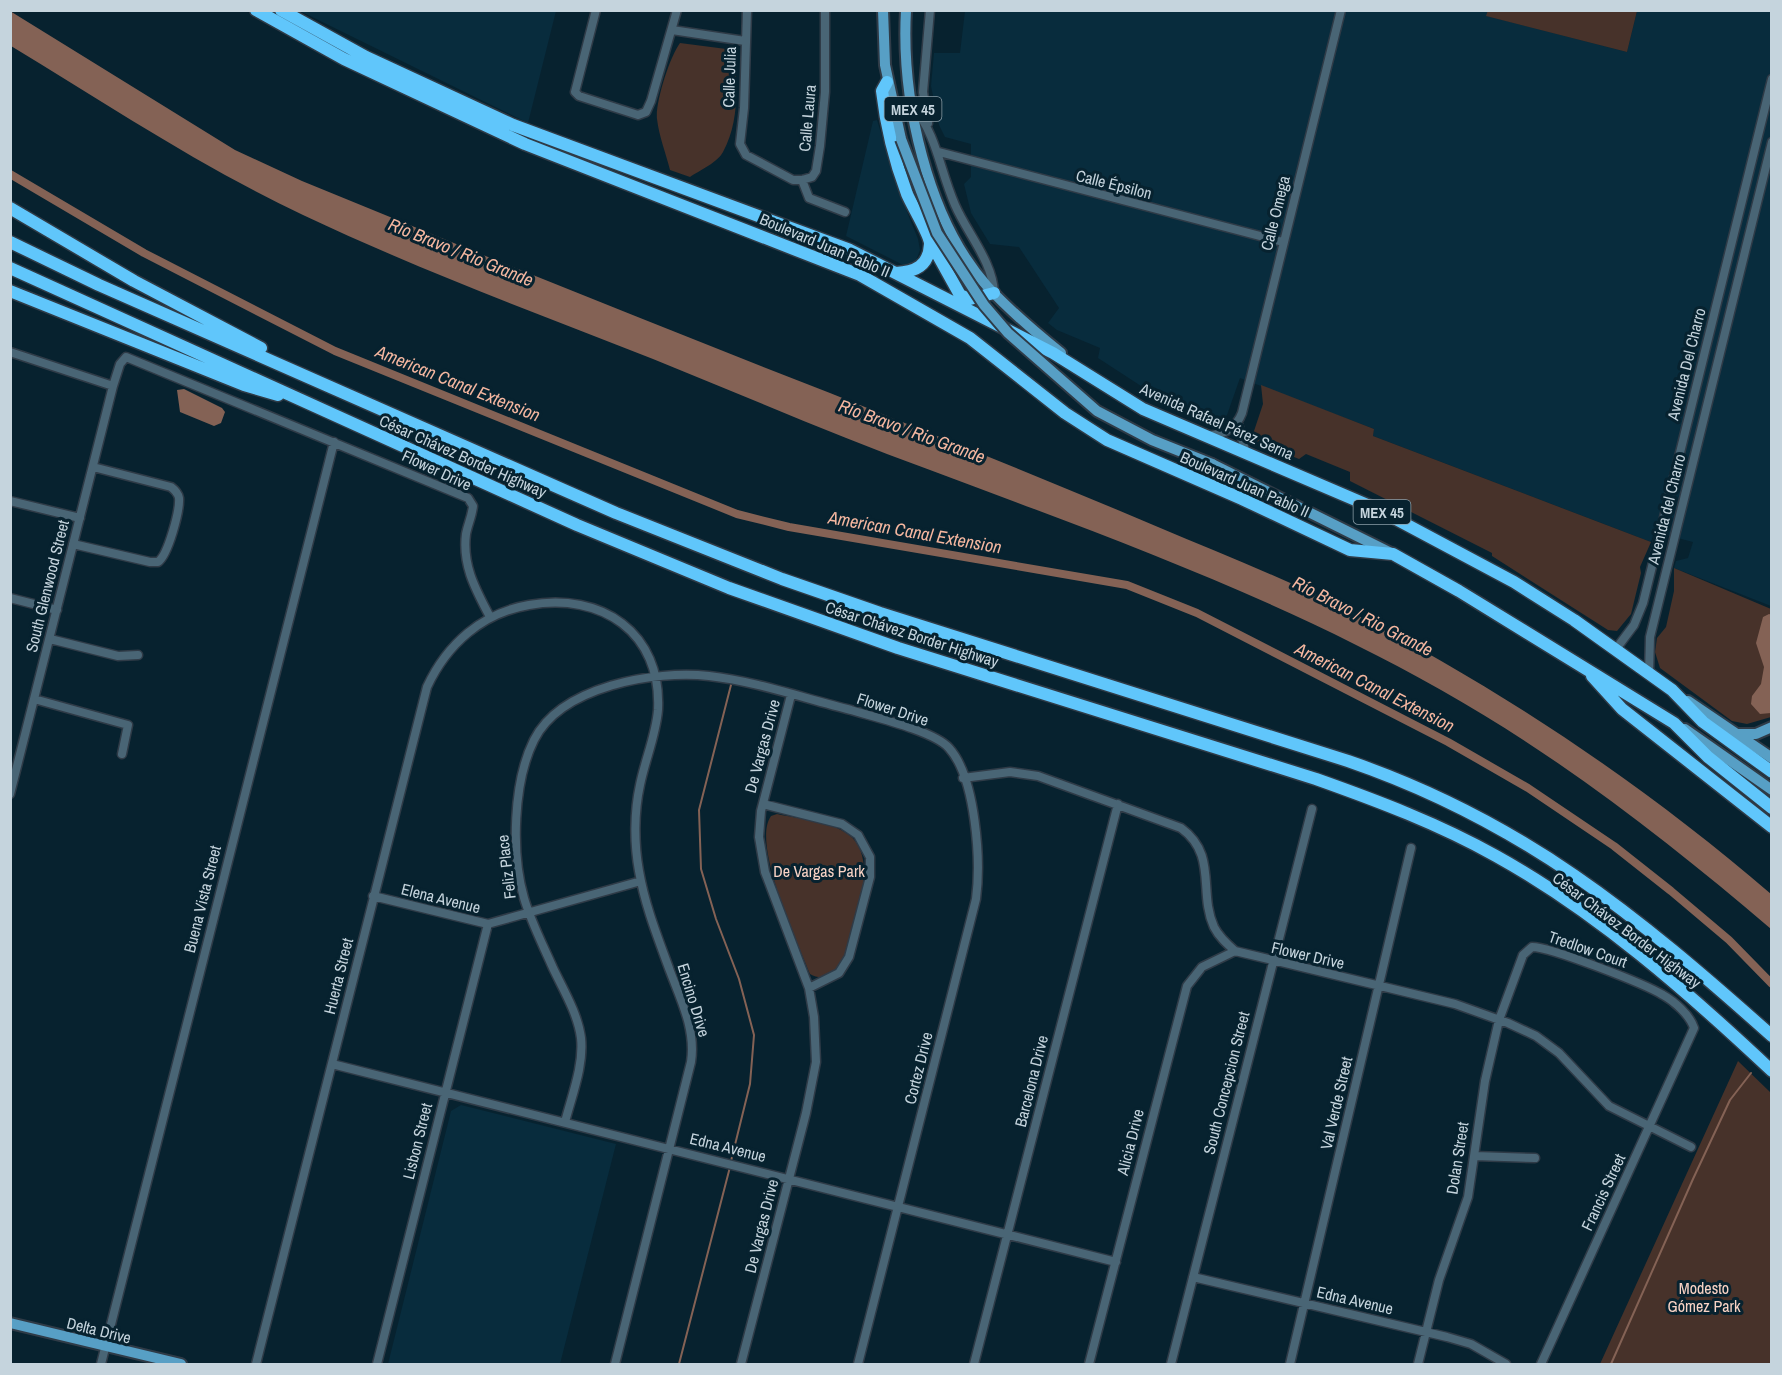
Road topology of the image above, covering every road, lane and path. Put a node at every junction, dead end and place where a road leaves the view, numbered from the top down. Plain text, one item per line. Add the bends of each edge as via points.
1 (256, 10) edge
2 (281, 10) edge
3 (596, 10) edge
4 (677, 10) edge
5 (747, 10) edge
6 (825, 10) edge
7 (883, 10) edge
8 (906, 10) edge
9 (930, 10) edge
10 (1341, 10) edge
11 (672, 30) junction
12 (745, 41) junction
13 (1772, 79) edge
14 (887, 82) junction
15 (912, 104) junction
16 (928, 127) junction
17 (1772, 142) edge
18 (939, 152) junction
19 (802, 180) junction
20 (10, 208) edge
21 (845, 212) dead end
22 (930, 241) junction
23 (10, 242) edge
24 (1283, 242) junction
25 (10, 268) edge
26 (895, 273) junction
27 (10, 291) edge
28 (994, 293) junction
29 (10, 352) edge
30 (1076, 365) junction
31 (113, 386) junction
32 (338, 390) junction
33 (312, 405) junction
34 (1238, 423) junction
35 (1203, 436) junction
36 (334, 442) junction
37 (1246, 454) junction
38 (93, 467) junction
39 (10, 501) edge
40 (80, 518) junction
41 (73, 543) junction
42 (1393, 554) junction
43 (10, 598) edge
44 (57, 610) junction
45 (490, 617) junction
46 (50, 639) junction
47 (1616, 649) junction
48 (138, 655) dead end
49 (1583, 667) junction
50 (1649, 673) junction
51 (654, 679) junction
52 (1672, 690) junction
53 (791, 695) junction
54 (34, 699) junction
55 (1674, 723) junction
56 (1772, 727) edge
57 (1739, 734) junction
58 (122, 754) dead end
59 (1772, 758) edge
60 (1772, 772) edge
61 (963, 778) junction
62 (1772, 790) edge
63 (10, 794) edge
64 (763, 804) junction
65 (1118, 804) junction
66 (1772, 808) edge
67 (1312, 809) dead end
68 (1772, 826) edge
69 (1411, 848) dead end
70 (641, 881) junction
71 (373, 896) junction
72 (529, 914) junction
73 (488, 924) junction
74 (1235, 951) junction
75 (1523, 955) joint
76 (1273, 962) junction
77 (1379, 987) junction
78 (809, 988) junction
79 (1499, 1020) junction
80 (1694, 1033) joint
81 (1772, 1036) edge
82 (332, 1064) junction
83 (1772, 1071) edge
84 (445, 1091) junction
85 (566, 1122) junction
86 (1649, 1127) junction
87 (1691, 1147) dead end
88 (669, 1148) junction
89 (1474, 1156) junction
90 (1535, 1158) dead end
91 (789, 1178) junction
92 (898, 1206) junction
93 (1008, 1234) junction
94 (1116, 1262) junction
95 (1193, 1277) junction
96 (1304, 1304) junction
97 (10, 1323) edge
98 (1426, 1331) junction
99 (106, 1347) junction
100 (101, 1365) edge
101 (181, 1365) edge
102 (256, 1365) edge
103 (377, 1365) edge
104 (615, 1365) edge
105 (741, 1365) edge
106 (858, 1365) edge
107 (974, 1365) edge
108 (1089, 1365) edge
109 (1171, 1365) edge
110 (1290, 1365) edge
111 (1418, 1365) edge
112 (1506, 1365) edge
113 (1541, 1365) edge

1 - 42 highway, Boulevard Juan Pablo II via 344,59 525,144 860,275 970,338 1065,413 1107,440 1350,550
2 - 26 highway, Boulevard Juan Pablo II via 366,57 513,125 850,250
3 - 11 street via 575,89 577,95 631,114 646,112
4 - 11 street
5 - 12 street, Calle Julia
6 - 19 street, Calle Laura via 825,92 819,157 814,174
7 - 14 main road, MEX 45 via 882,47
8 - 15 main road, Avenida Rafael Pérez Serna / MEX 45
9 - 16 street via 923,92
10 - 24 street, Calle Omega
11 - 12 street
12 - 19 street, Calle Julia via 740,144 746,155 793,180
13 - 47 street, Avenida Del Charro via 1642,603 1634,625
14 - 22 highway via 882,91 890,135 906,192
14 - 42 main road, MEX 45, bridge via 901,139 937,232 984,305 1008,333 1097,411
15 - 16 street
15 - 28 main road, Avenida Rafael Pérez Serna / MEX 45 via 934,193 966,257
16 - 18 street
17 - 50 street, Avenida del Charro via 1653,624
18 - 24 street, Calle Épsilon
18 - 28 street via 955,205 990,271
19 - 21 street via 809,198
20 - 32 highway
22 - 26 highway via 927,258 920,267
22 - 28 highway via 960,295 970,299
23 - 32 highway, César Chávez Border Highway
24 - 34 street, Calle Omega
25 - 33 highway, César Chávez Border Highway
26 - 30 highway, Boulevard Juan Pablo II
27 - 33 highway via 244,385
28 - 30 main road, Avenida Rafael Pérez Serna / MEX 45
29 - 31 street
30 - 35 highway, Avenida Rafael Pérez Serna / MEX 45 via 1143,409
31 - 36 street, Flower Drive via 122,360 130,358
31 - 38 street, South Glenwood Street
32 - 81 highway, César Chávez Border Highway via 616,513 782,579 1348,761 1422,789 1511,833 1559,862 1623,909
33 - 83 highway, César Chávez Border Highway via 577,525 750,596 909,651 1316,779 1450,832 1530,877 1606,930 1725,1027
34 - 35 street via 1223,433
34 - 37 street
35 - 37 highway, Avenida Rafael Pérez Serna / MEX 45
36 - 45 street, Flower Drive via 468,498 473,506 466,560 472,582
36 - 99 street, Buena Vista Street
37 - 47 highway, Avenida Rafael Pérez Serna / MEX 45 via 1317,482 1437,540 1514,582
38 - 40 street, South Glenwood Street
38 - 41 street via 175,490 179,502 169,542 165,555 155,562
39 - 40 street
40 - 41 street, South Glenwood Street
41 - 44 street, South Glenwood Street
42 - 49 highway, MEX 45
43 - 44 street
44 - 46 street, South Glenwood Street
45 - 51 street via 521,606 550,603 603,611 635,633 646,651
45 - 71 street, Huerta Street via 451,648 427,687
46 - 48 street via 118,656
46 - 54 street, South Glenwood Street
47 - 50 highway, Avenida Rafael Pérez Serna / MEX 45
49 - 55 highway, MEX 45
49 - 68 highway via 1622,709
50 - 52 highway, Avenida Rafael Pérez Serna / MEX 45
51 - 53 street, Flower Drive via 708,676
51 - 70 street, Encino Drive via 656,721 636,818
51 - 72 street, Feliz Place via 612,686 577,698 549,719 534,739 523,773 516,839 520,884
52 - 57 main road, MEX 45
52 - 60 highway, Avenida Rafael Pérez Serna via 1703,722
53 - 61 street, Flower Drive via 881,718 940,740 956,757
53 - 64 street, De Vargas Drive
54 - 58 street via 128,725
54 - 63 street, South Glenwood Street
55 - 62 main road, MEX 45
55 - 66 highway via 1708,757
56 - 57 main road via 1756,734
57 - 59 main road, MEX 45
61 - 65 street via 989,773 1028,774
61 - 92 street, Cortez Drive via 978,841 976,899
64 - 78 street, De Vargas Drive via 759,837 765,872
64 - 78 street, De Vargas Drive via 842,824 858,835 870,857 870,877 849,957 838,973
65 - 74 street via 1181,828 1196,841 1203,858 1210,917 1218,933
65 - 93 street, Barcelona Drive
67 - 76 street, South Concepcion Street
69 - 77 street, Val Verde Street
70 - 72 street, Elena Avenue
70 - 88 street, Encino Drive via 692,1039 691,1062
71 - 73 street, Elena Avenue
71 - 82 street, Huerta Street
72 - 73 street, Elena Avenue
72 - 85 street, Feliz Place via 579,1029 580,1062
73 - 84 street, Lisbon Street
74 - 76 street, Flower Drive
74 - 94 street, Alicia Drive via 1202,967 1186,986
75 - 79 street, Dolan Street
75 - 80 street, Tredlow Court via 1539,947 1644,985 1677,1006 1692,1022
76 - 77 street, Flower Drive
76 - 95 street, South Concepcion Street
77 - 79 street, Flower Drive via 1455,1004
77 - 96 street, Val Verde Street
78 - 91 street, De Vargas Drive via 816,1062
79 - 86 street, Flower Drive via 1544,1041 1609,1106
79 - 89 street, Dolan Street
80 - 86 street, Francis Street
82 - 84 street, Edna Avenue
82 - 102 street, Huerta Street
84 - 85 street, Edna Avenue
84 - 103 street, Lisbon Street
85 - 88 street, Edna Avenue
86 - 87 street, Flower Drive
86 - 113 street, Francis Street
88 - 91 street, Edna Avenue
88 - 104 street, Encino Drive
89 - 90 street
89 - 98 street, Dolan Street via 1468,1197 1438,1280
91 - 92 street, Edna Avenue
91 - 105 street, De Vargas Drive
92 - 93 street, Edna Avenue
92 - 106 street, Cortez Drive
93 - 94 street, Edna Avenue
93 - 107 street, Barcelona Drive
94 - 108 street, Alicia Drive
95 - 96 street, Edna Avenue
95 - 109 street, South Concepcion Street
96 - 98 street, Edna Avenue
96 - 110 street, Val Verde Street
97 - 99 main road, Delta Drive
98 - 111 street, Dolan Street
98 - 112 street, Edna Avenue via 1470,1344
99 - 100 street, Buena Vista Street
99 - 101 main road, Delta Drive

